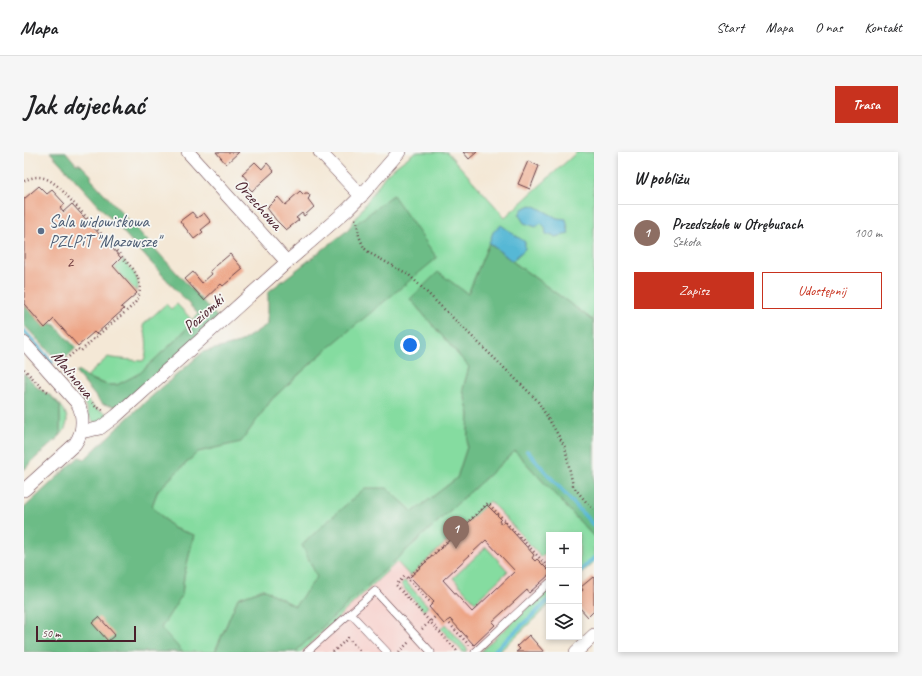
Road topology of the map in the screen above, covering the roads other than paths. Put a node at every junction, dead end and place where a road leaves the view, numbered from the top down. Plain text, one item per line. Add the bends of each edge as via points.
1 (188, 152) edge
2 (320, 152) edge
3 (399, 152) edge
4 (361, 196) junction
5 (287, 262) junction
6 (24, 343) edge
7 (81, 432) junction
8 (24, 490) edge
9 (546, 586) edge
10 (350, 613) junction
11 (594, 636) edge
12 (474, 650) edge
13 (307, 652) edge
14 (386, 652) edge
15 (431, 652) edge
16 (576, 652) edge

1 - 5 street, Orzechowa
2 - 4 street
3 - 4 street, Poziomki
4 - 5 street, Poziomki
5 - 7 street, Poziomki via 116,416 100,428
6 - 7 street, Malinowa via 78,404 83,419
7 - 8 street via 77,442
9 - 12 lane
10 - 13 lane
10 - 14 lane
10 - 15 lane via 375,591
11 - 16 street

